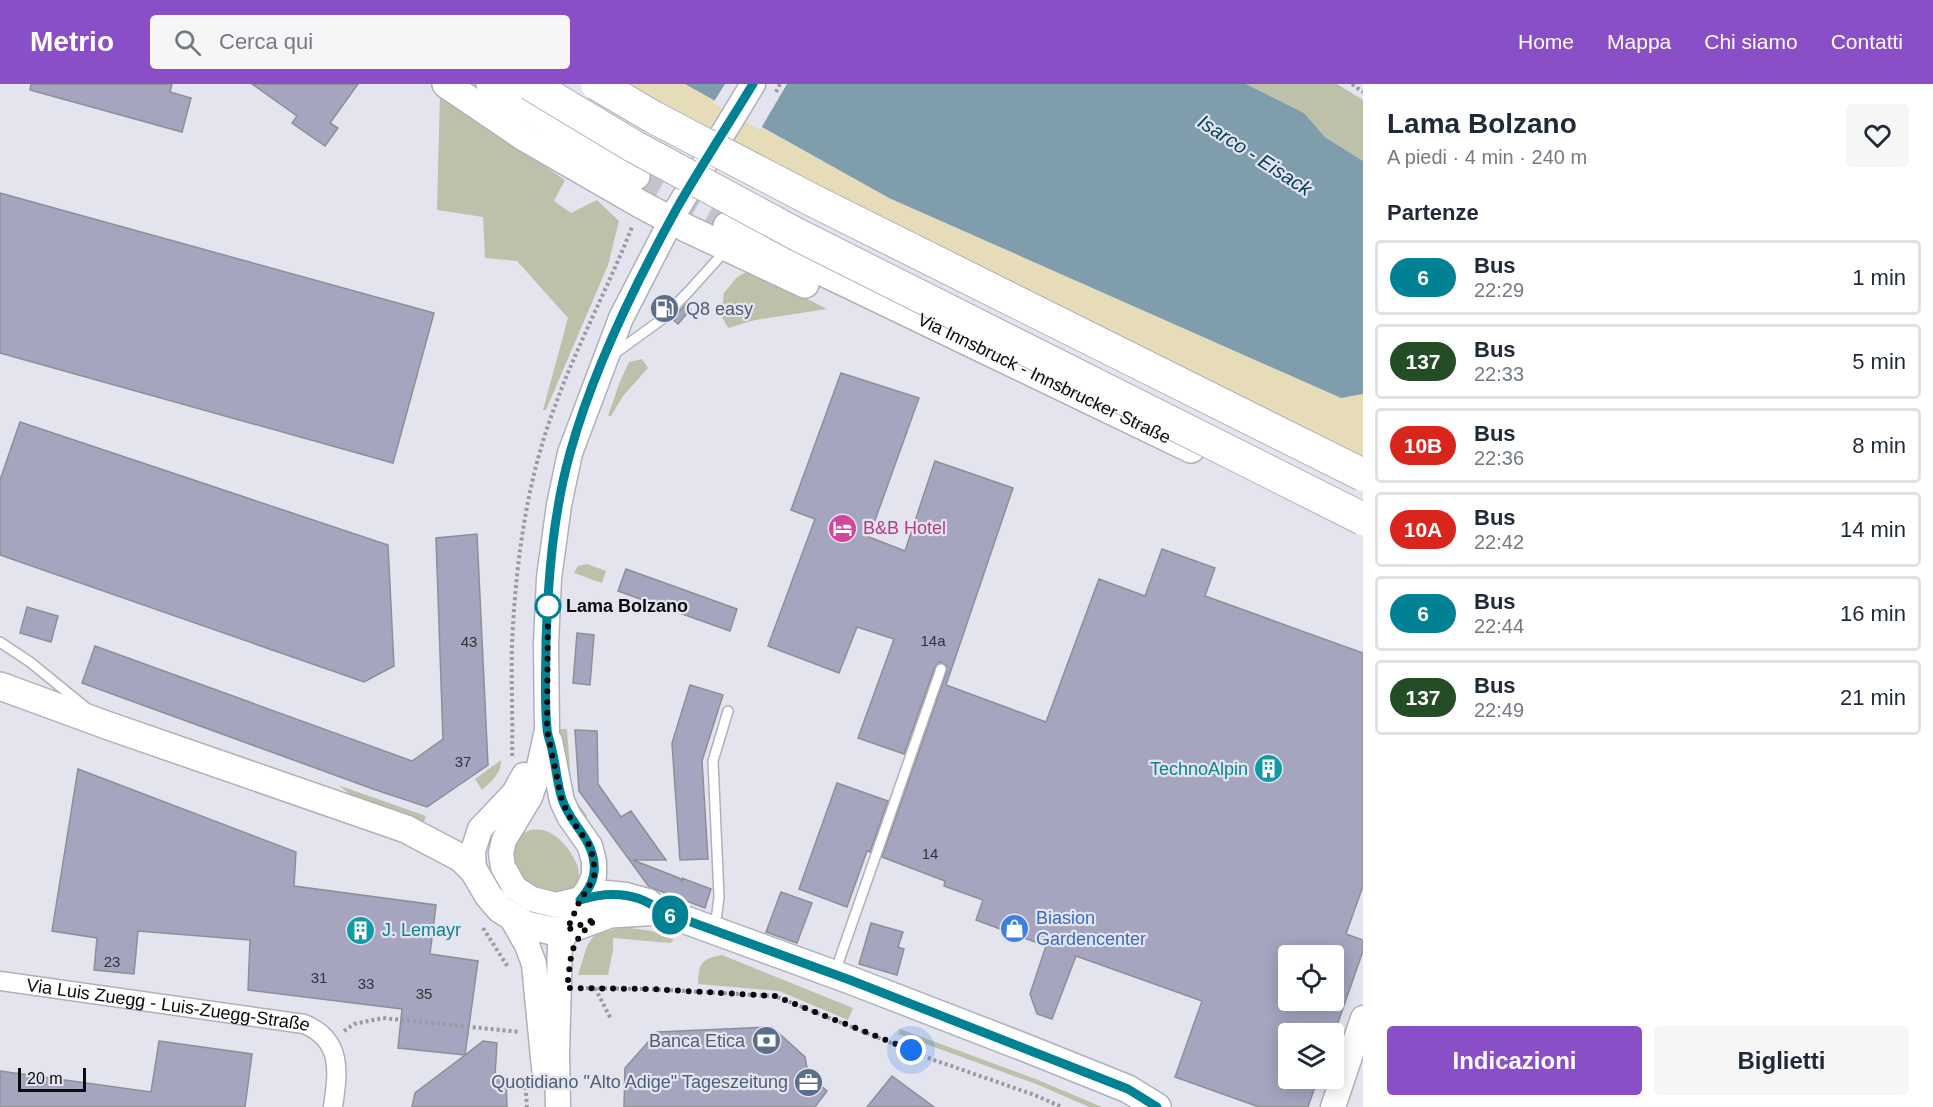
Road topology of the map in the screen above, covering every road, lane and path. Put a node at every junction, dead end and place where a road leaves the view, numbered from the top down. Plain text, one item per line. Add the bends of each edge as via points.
1 (446, 84) edge
2 (490, 84) edge
3 (530, 84) edge
4 (597, 84) edge
5 (753, 84) edge
6 (1352, 84) edge
7 (1363, 92) edge
8 (636, 176) tunnel mouth
9 (671, 220) junction
10 (727, 237) junction
11 (602, 363) junction
12 (1363, 475) edge
13 (1363, 519) edge
14 (1363, 532) edge
15 (0, 642) edge
16 (512, 643) dead end
17 (941, 669) dead end
18 (0, 686) edge
19 (728, 711) dead end
20 (109, 726) junction
21 (547, 730) junction
22 (511, 765) dead end
23 (474, 871) junction
24 (588, 910) junction
25 (511, 917) junction
26 (567, 930) junction
27 (715, 931) junction
28 (834, 974) junction
29 (0, 981) edge
30 (595, 987) junction
31 (567, 988) junction
32 (1363, 1018) edge
33 (611, 1019) dead end
34 (523, 1032) dead end
35 (329, 1041) junction
36 (333, 1107) edge
37 (547, 1107) edge
38 (558, 1107) edge
39 (570, 1107) edge
40 (1062, 1107) edge
41 (1157, 1107) edge
42 (1333, 1107) edge

1 - 9 main road via 524,137
2 - 8 main road
3 - 13 highway, bridge via 633,146 796,234
4 - 12 highway, bridge via 812,200
5 - 9 main road
6 - 7 path
9 - 10 main road
9 - 11 main road
10 - 11 lane via 689,291 661,320
10 - 14 main road, Via Innsbruck - Innsbrucker Straße via 889,324 946,347 973,345
11 - 21 main road via 570,453 553,543 546,644
15 - 20 lane
16 - 22 path
17 - 28 lane
18 - 20 main road
19 - 27 lane via 713,761 719,897
20 - 23 main road via 406,830 461,858
21 - 23 main road via 514,793 480,829 473,851
21 - 24 main road via 562,801 590,846 594,862
21 - 24 main road via 537,780 504,840 503,867 515,888 532,900
23 - 25 main road via 488,895
24 - 26 main road
24 - 27 main road via 610,914 661,911
24 - 31 main road via 573,945
25 - 26 main road via 539,929
25 - 37 main road via 534,964
26 - 38 main road via 560,945
27 - 28 main road
28 - 41 main road via 1128,1089
29 - 35 street, Via Luis Zuegg - Luis-Zuegg-Straße via 304,1024 320,1030
30 - 31 path
30 - 33 path
30 - 40 path via 775,996
31 - 39 main road
32 - 42 main road
34 - 35 path via 382,1018 354,1024
35 - 36 street via 337,1079

